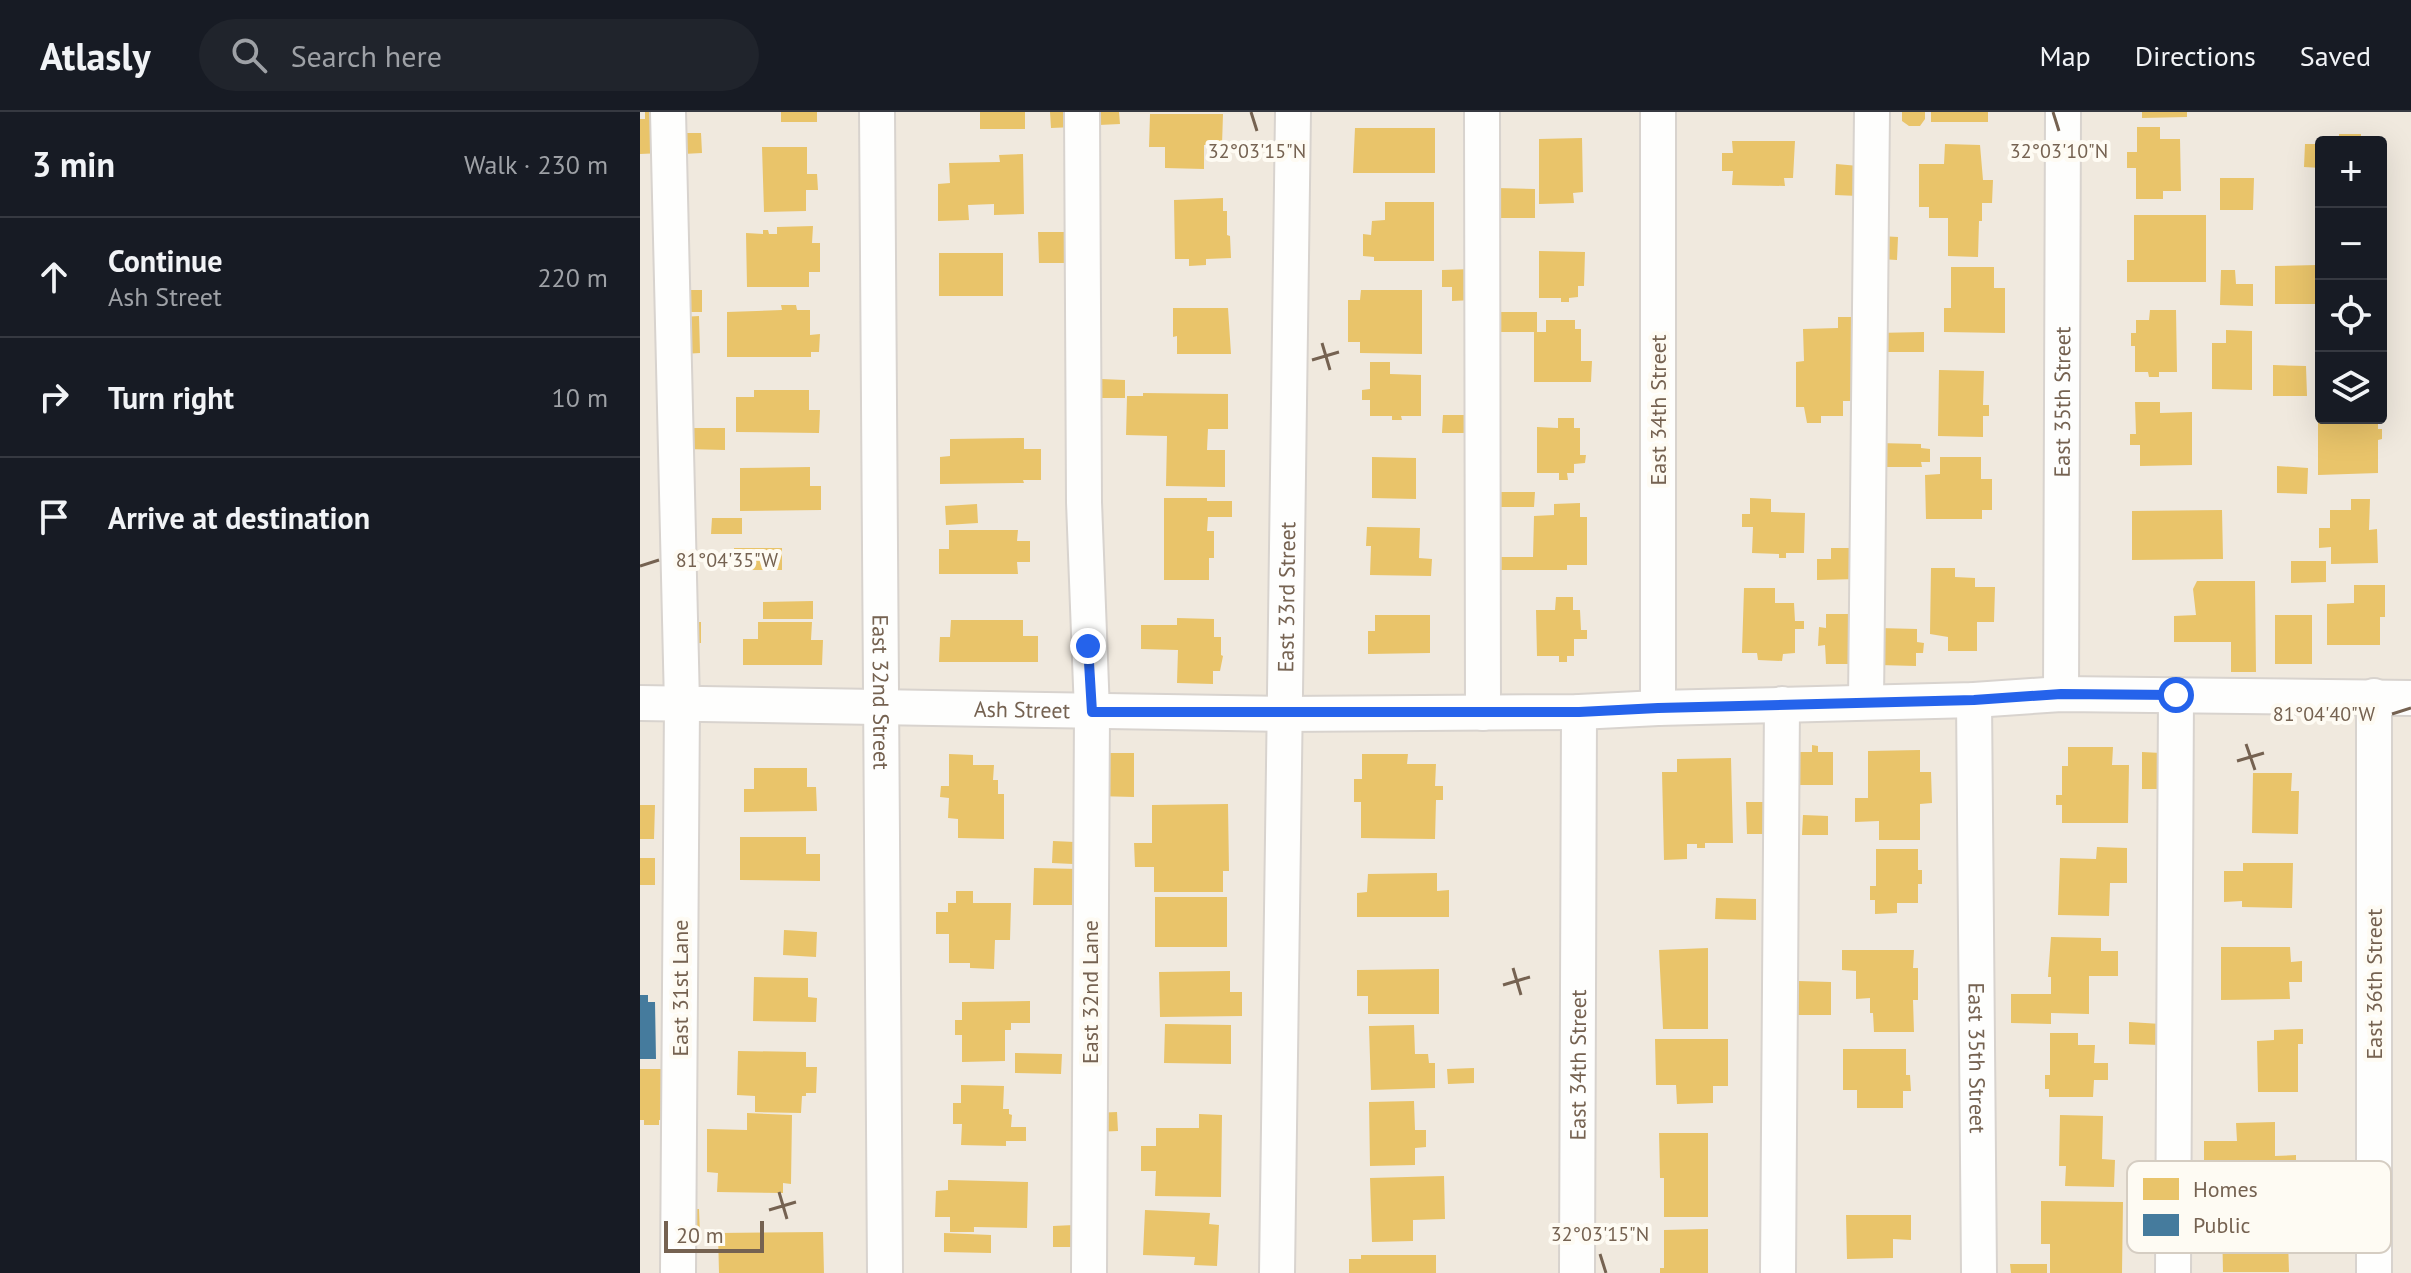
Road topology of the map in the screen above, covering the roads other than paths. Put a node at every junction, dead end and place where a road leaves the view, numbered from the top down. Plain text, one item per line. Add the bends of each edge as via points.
1 (668, 112) edge
2 (877, 112) edge
3 (1082, 112) edge
4 (1293, 112) edge
5 (1482, 112) edge
6 (1658, 112) edge
7 (1872, 112) edge
8 (2063, 112) edge
9 (2061, 694) junction
10 (2176, 695) junction
11 (2374, 696) junction
12 (2411, 698) edge
13 (1974, 700) junction
14 (1866, 702) junction
15 (640, 703) edge
16 (682, 704) junction
17 (1782, 704) junction
18 (880, 706) junction
19 (1658, 708) junction
20 (1092, 712) junction
21 (1579, 712) junction
22 (1483, 713) junction
23 (1285, 714) junction
24 (2174, 1161) edge
25 (2374, 1161) edge
26 (2173, 1253) edge
27 (678, 1273) edge
28 (885, 1273) edge
29 (1089, 1273) edge
30 (1277, 1273) edge
31 (1577, 1273) edge
32 (1778, 1273) edge
33 (1979, 1273) edge
34 (2173, 1273) edge

1 - 16 street, East 31st Lane
2 - 18 street, East 32nd Street
3 - 20 street, East 32nd Lane via 1084,502
4 - 23 street, East 33rd Street
5 - 22 street
6 - 19 street, East 34th Street
7 - 14 street
8 - 9 street, East 35th Street
9 - 10 street, Ash Street
9 - 13 street, Ash Street
10 - 11 street, Ash Street
10 - 24 street
11 - 12 street, Ash Street
11 - 25 street, East 36th Street
13 - 14 street, Ash Street
13 - 33 street, East 35th Street
14 - 17 street, Ash Street
15 - 16 street, Ash Street
16 - 18 street, Ash Street
16 - 27 street, East 31st Lane
17 - 19 street, Ash Street
17 - 32 street
18 - 20 street, Ash Street
18 - 28 street, East 32nd Street
19 - 21 street, Ash Street
20 - 23 street, Ash Street
20 - 29 street, East 32nd Lane
21 - 22 street, Ash Street
21 - 31 street, East 34th Street
22 - 23 street, Ash Street
23 - 30 street, East 33rd Street
26 - 34 street

